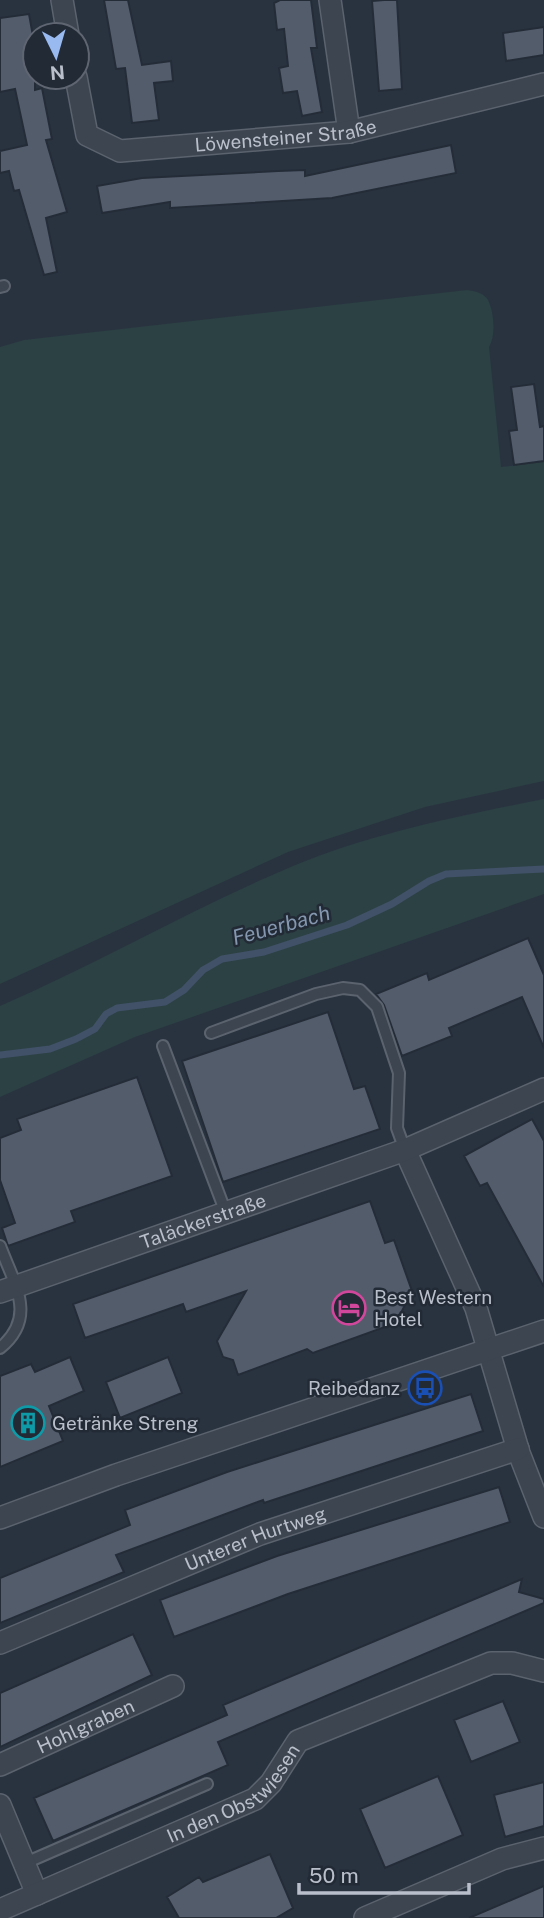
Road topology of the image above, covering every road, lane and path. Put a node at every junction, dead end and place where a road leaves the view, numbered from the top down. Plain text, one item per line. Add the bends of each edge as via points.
1 (62, 0) edge
2 (330, 0) edge
3 (66, 21) edge
4 (544, 84) edge
5 (79, 91) edge
6 (349, 132) junction
7 (211, 1033) dead end
8 (163, 1046) dead end
9 (544, 1089) edge
10 (405, 1150) junction
11 (226, 1213) junction
12 (0, 1246) edge
13 (8, 1289) edge
14 (544, 1331) edge
15 (0, 1348) edge
16 (489, 1350) junction
17 (518, 1448) junction
18 (544, 1517) edge
19 (0, 1518) edge
20 (0, 1643) edge
21 (544, 1671) edge
22 (173, 1686) dead end
23 (0, 1765) edge
24 (207, 1784) dead end
25 (0, 1805) edge
26 (544, 1849) edge
27 (23, 1864) junction
28 (37, 1894) junction
29 (0, 1910) edge
30 (365, 1918) edge

1 - 3 street
2 - 6 street
4 - 6 street, Löwensteiner Straße
5 - 6 street, Löwensteiner Straße via 87,135 120,150
7 - 10 lane via 316,994 359,990 377,1007 399,1073 397,1128
8 - 11 lane
9 - 10 street, Taläckerstraße
10 - 11 street, Taläckerstraße
10 - 16 street via 476,1308
11 - 13 street, Taläckerstraße
12 - 13 lane
13 - 15 lane via 22,1320 13,1338
14 - 16 street
16 - 17 street
16 - 19 street
17 - 18 street
17 - 20 street, Unterer Hurtweg via 260,1534
21 - 28 street, In den Obstwiesen via 491,1663 298,1741 255,1799
22 - 23 street, Hohlgraben
24 - 27 lane
25 - 27 street
26 - 30 street via 502,1859
27 - 28 street
28 - 29 street, In den Obstwiesen

